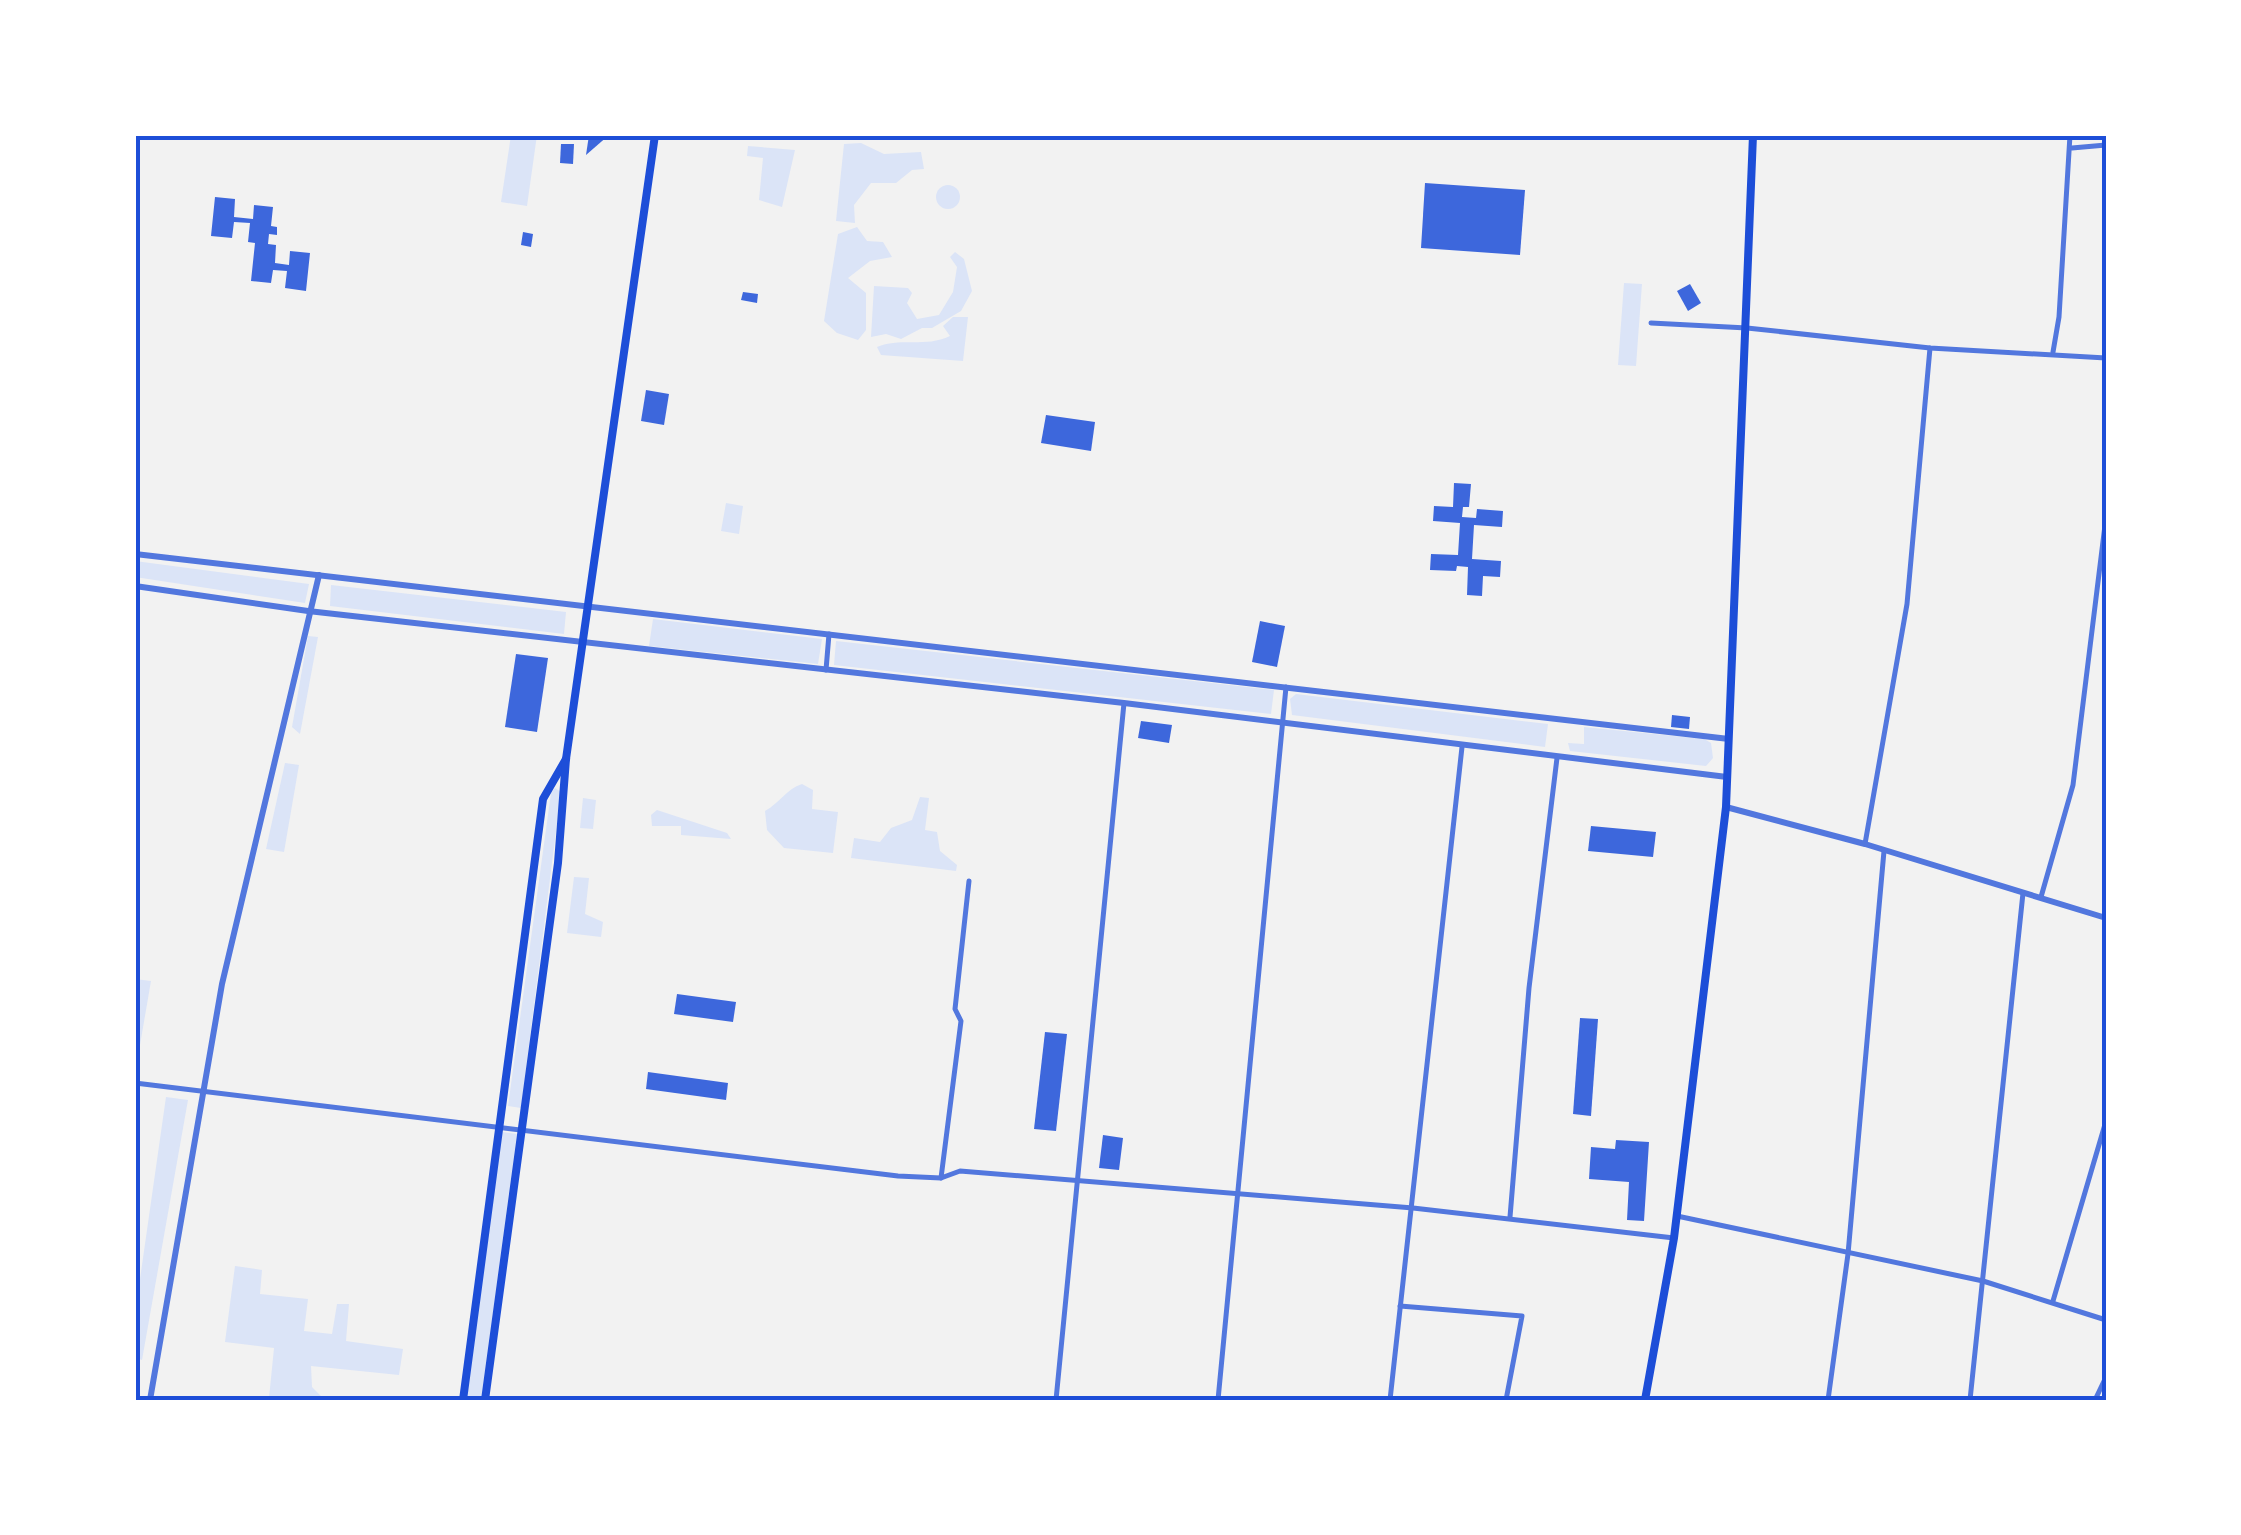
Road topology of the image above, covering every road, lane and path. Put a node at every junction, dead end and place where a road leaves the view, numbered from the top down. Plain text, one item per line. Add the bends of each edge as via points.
1 (655, 135) edge
2 (1713, 135) edge
3 (2070, 135) edge
4 (1753, 136) edge
5 (2106, 146) edge
6 (2072, 148) junction
7 (1651, 322) dead end
8 (1747, 328) junction
9 (1930, 348) junction
10 (2053, 352) junction
11 (2106, 358) edge
12 (2106, 517) edge
13 (135, 554) edge
14 (319, 575) junction
15 (135, 586) edge
16 (589, 606) junction
17 (308, 611) junction
18 (829, 634) junction
19 (584, 643) junction
20 (826, 670) junction
21 (1286, 688) junction
22 (1124, 703) junction
23 (1280, 722) junction
24 (1730, 739) junction
25 (1462, 747) junction
26 (1557, 758) junction
27 (566, 759) junction
28 (1728, 777) junction
29 (548, 786) junction
30 (566, 788) junction
31 (1726, 807) junction
32 (1865, 844) junction
33 (1884, 851) junction
34 (969, 881) dead end
35 (2024, 894) junction
36 (2041, 897) junction
37 (2106, 918) edge
38 (135, 1083) edge
39 (204, 1088) junction
40 (2106, 1121) edge
41 (499, 1126) junction
42 (520, 1130) junction
43 (940, 1178) junction
44 (1078, 1183) junction
45 (1235, 1195) junction
46 (1413, 1208) junction
47 (1677, 1216) junction
48 (1510, 1218) junction
49 (1674, 1238) junction
50 (1848, 1254) junction
51 (1983, 1281) junction
52 (2054, 1302) junction
53 (1400, 1306) junction
54 (2106, 1320) edge
55 (2106, 1377) edge
56 (150, 1400) edge
57 (463, 1400) edge
58 (485, 1400) edge
59 (1056, 1400) edge
60 (1218, 1400) edge
61 (1390, 1400) edge
62 (1506, 1400) edge
63 (1646, 1400) edge
64 (1828, 1400) edge
65 (1970, 1400) edge
66 (2094, 1400) edge

1 - 16 main road
2 - 4 street
3 - 6 street
4 - 8 main road
5 - 6 street
6 - 10 street
7 - 8 street
8 - 9 street
8 - 24 main road
9 - 10 street
9 - 32 street via 1906,604
10 - 11 street
12 - 36 street via 2073,785
13 - 14 street
14 - 16 street
14 - 17 street
15 - 17 street
16 - 18 street
16 - 19 main road
17 - 19 street
17 - 39 street
18 - 20 street
18 - 21 street
19 - 20 street
19 - 27 main road
20 - 22 street
21 - 23 street
21 - 24 street
22 - 23 street
22 - 44 street
23 - 25 street
23 - 45 street
24 - 28 main road
25 - 26 street
25 - 46 street
26 - 28 street
26 - 48 street
27 - 29 main road
27 - 30 main road
28 - 31 main road
29 - 30 main road
29 - 41 main road
30 - 42 main road
31 - 32 street
31 - 47 main road
32 - 33 street
33 - 35 street
33 - 50 street
34 - 43 street via 955,1008 961,1021
35 - 36 street
35 - 51 street
36 - 37 street
38 - 39 street
39 - 41 street
39 - 56 street
40 - 52 street
41 - 42 street
41 - 57 main road
42 - 43 street
42 - 58 main road
43 - 44 street via 960,1172
44 - 45 street
44 - 59 street
45 - 46 street
45 - 60 street
46 - 48 street
46 - 53 street
47 - 49 main road
47 - 50 street
48 - 49 street
49 - 63 main road
50 - 51 street
50 - 64 street
51 - 52 street
51 - 65 street
52 - 54 street
53 - 61 street
53 - 62 street via 1522,1316
55 - 66 street

